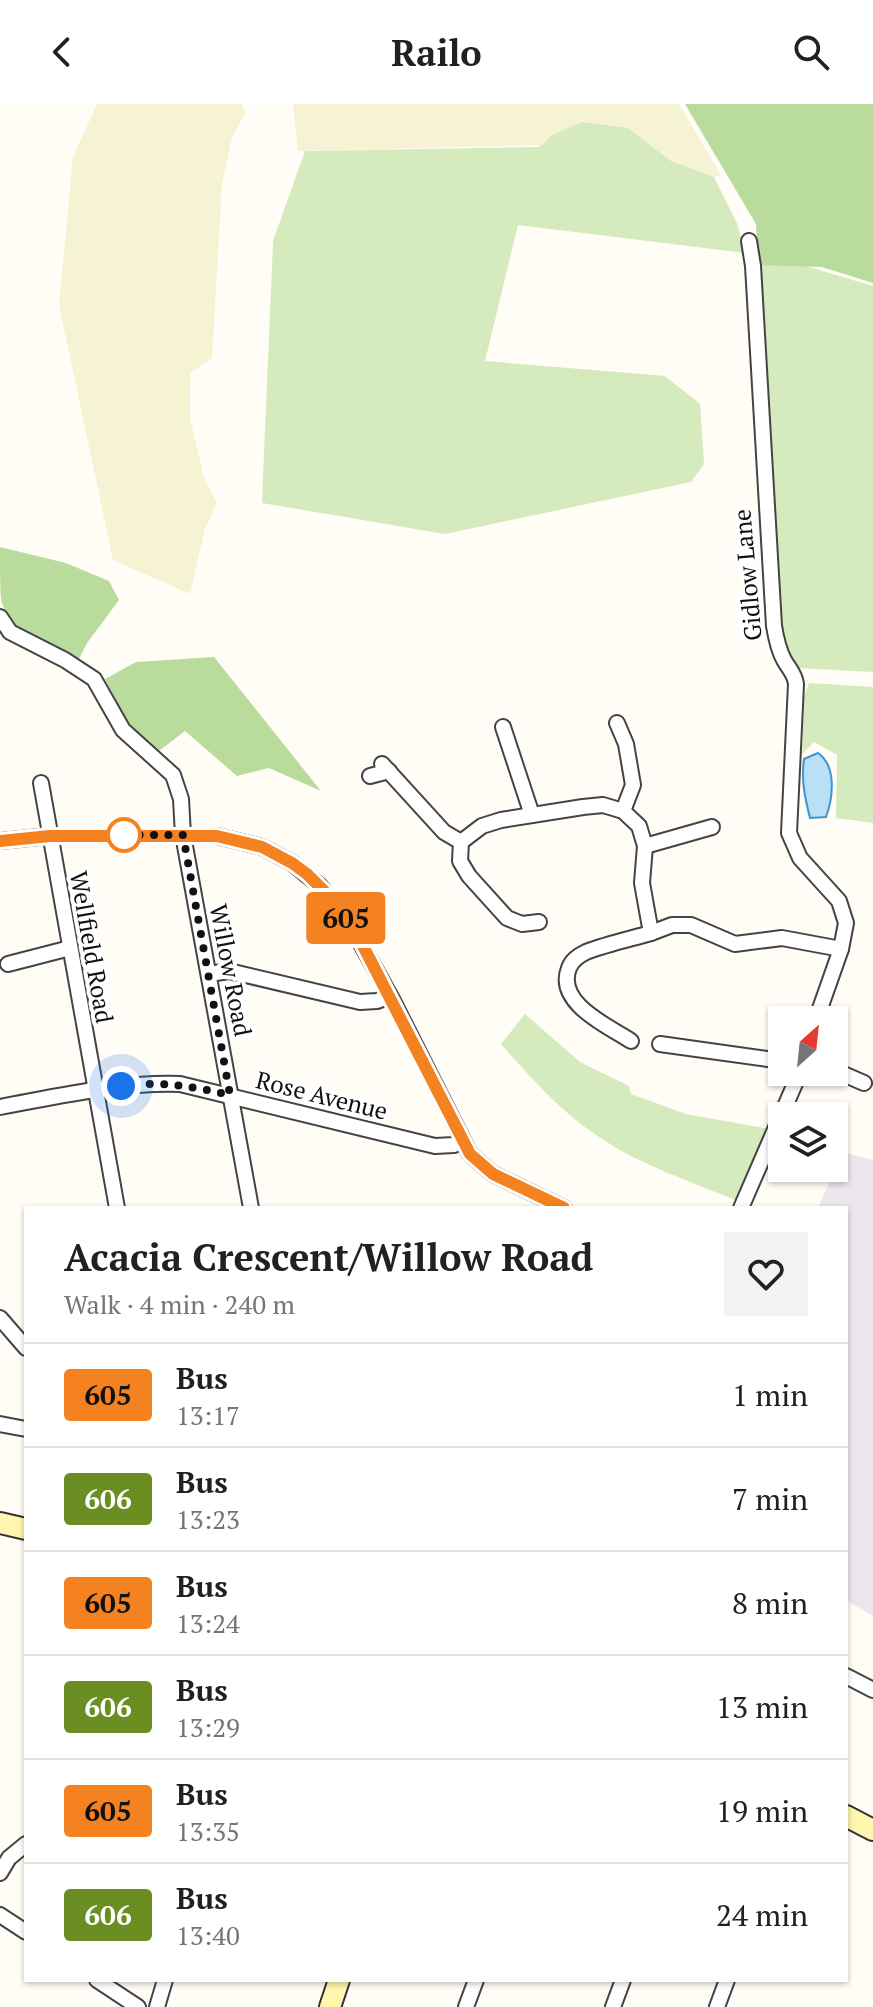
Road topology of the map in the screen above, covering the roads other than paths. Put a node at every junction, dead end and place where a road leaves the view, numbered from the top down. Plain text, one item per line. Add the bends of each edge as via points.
1 (749, 241) dead end
2 (0, 617) edge
3 (617, 723) dead end
4 (503, 727) dead end
5 (370, 776) dead end
6 (41, 783) dead end
7 (623, 811) junction
8 (532, 815) junction
9 (712, 827) dead end
10 (183, 835) junction
11 (50, 836) junction
12 (0, 841) edge
13 (461, 842) junction
14 (645, 846) junction
15 (539, 922) dead end
16 (651, 933) junction
17 (70, 948) junction
18 (841, 949) junction
19 (8, 964) dead end
20 (209, 974) junction
21 (390, 996) junction
22 (821, 1006) edge
23 (631, 1041) dead end
24 (660, 1044) dead end
25 (768, 1059) edge
26 (848, 1077) edge
27 (863, 1084) dead end
28 (794, 1086) edge
29 (96, 1090) junction
30 (230, 1095) junction
31 (0, 1107) edge
32 (462, 1141) junction
33 (117, 1206) edge
34 (251, 1206) edge
35 (560, 1206) edge
36 (742, 1206) edge
37 (0, 1318) edge
38 (24, 1346) edge
39 (0, 1424) edge
40 (24, 1429) edge
41 (0, 1523) edge
42 (24, 1529) edge
43 (848, 1677) edge
44 (873, 1690) edge
45 (848, 1817) edge
46 (873, 1830) edge
47 (24, 1846) edge
48 (0, 1873) edge
49 (0, 1915) edge
50 (24, 1931) edge
51 (100, 1982) edge
52 (164, 1982) edge
53 (338, 1982) edge
54 (475, 1982) edge
55 (622, 1982) edge
56 (726, 1982) edge
57 (138, 2007) edge
58 (157, 2007) edge
59 (330, 2007) edge
60 (466, 2007) edge
61 (613, 2007) edge
62 (717, 2007) edge

1 - 18 street, Gidlow Lane via 774,626 796,684 789,833 800,858 839,901 846,923
2 - 10 street, Willow Road via 28,644 94,679 123,730 173,775
3 - 7 street via 633,785
4 - 8 street
5 - 13 street via 386,767 444,832
6 - 11 street, Wellfield Road
7 - 8 street via 603,805
7 - 14 street via 639,826
8 - 13 street via 482,826
9 - 14 street
10 - 11 street
10 - 20 street, Willow Road
10 - 21 street via 247,841 307,874 350,924
11 - 12 street
11 - 17 street, Wellfield Road
13 - 15 street via 460,861 469,876 507,918 522,924
14 - 16 street via 642,883
16 - 18 street via 691,925 735,944 782,938
16 - 23 street via 584,953 571,962 566,975 566,988 577,1002
17 - 19 street
17 - 29 street, Wellfield Road
18 - 22 street, Gidlow Lane
20 - 21 street via 229,971 360,1002
20 - 30 street, Willow Road
21 - 32 street
24 - 25 street
26 - 27 street
28 - 36 street
29 - 30 street, Rose Avenue via 180,1084
29 - 31 street, Rose Avenue
29 - 33 street, Wellfield Road
30 - 32 street, Rose Avenue via 435,1146
30 - 34 street, Willow Road
32 - 35 street via 493,1174
37 - 38 street
39 - 40 street
41 - 42 street
43 - 44 street
45 - 46 street
47 - 48 street
49 - 50 street
51 - 57 street
52 - 58 street
53 - 59 street
54 - 60 street
55 - 61 street
56 - 62 street

